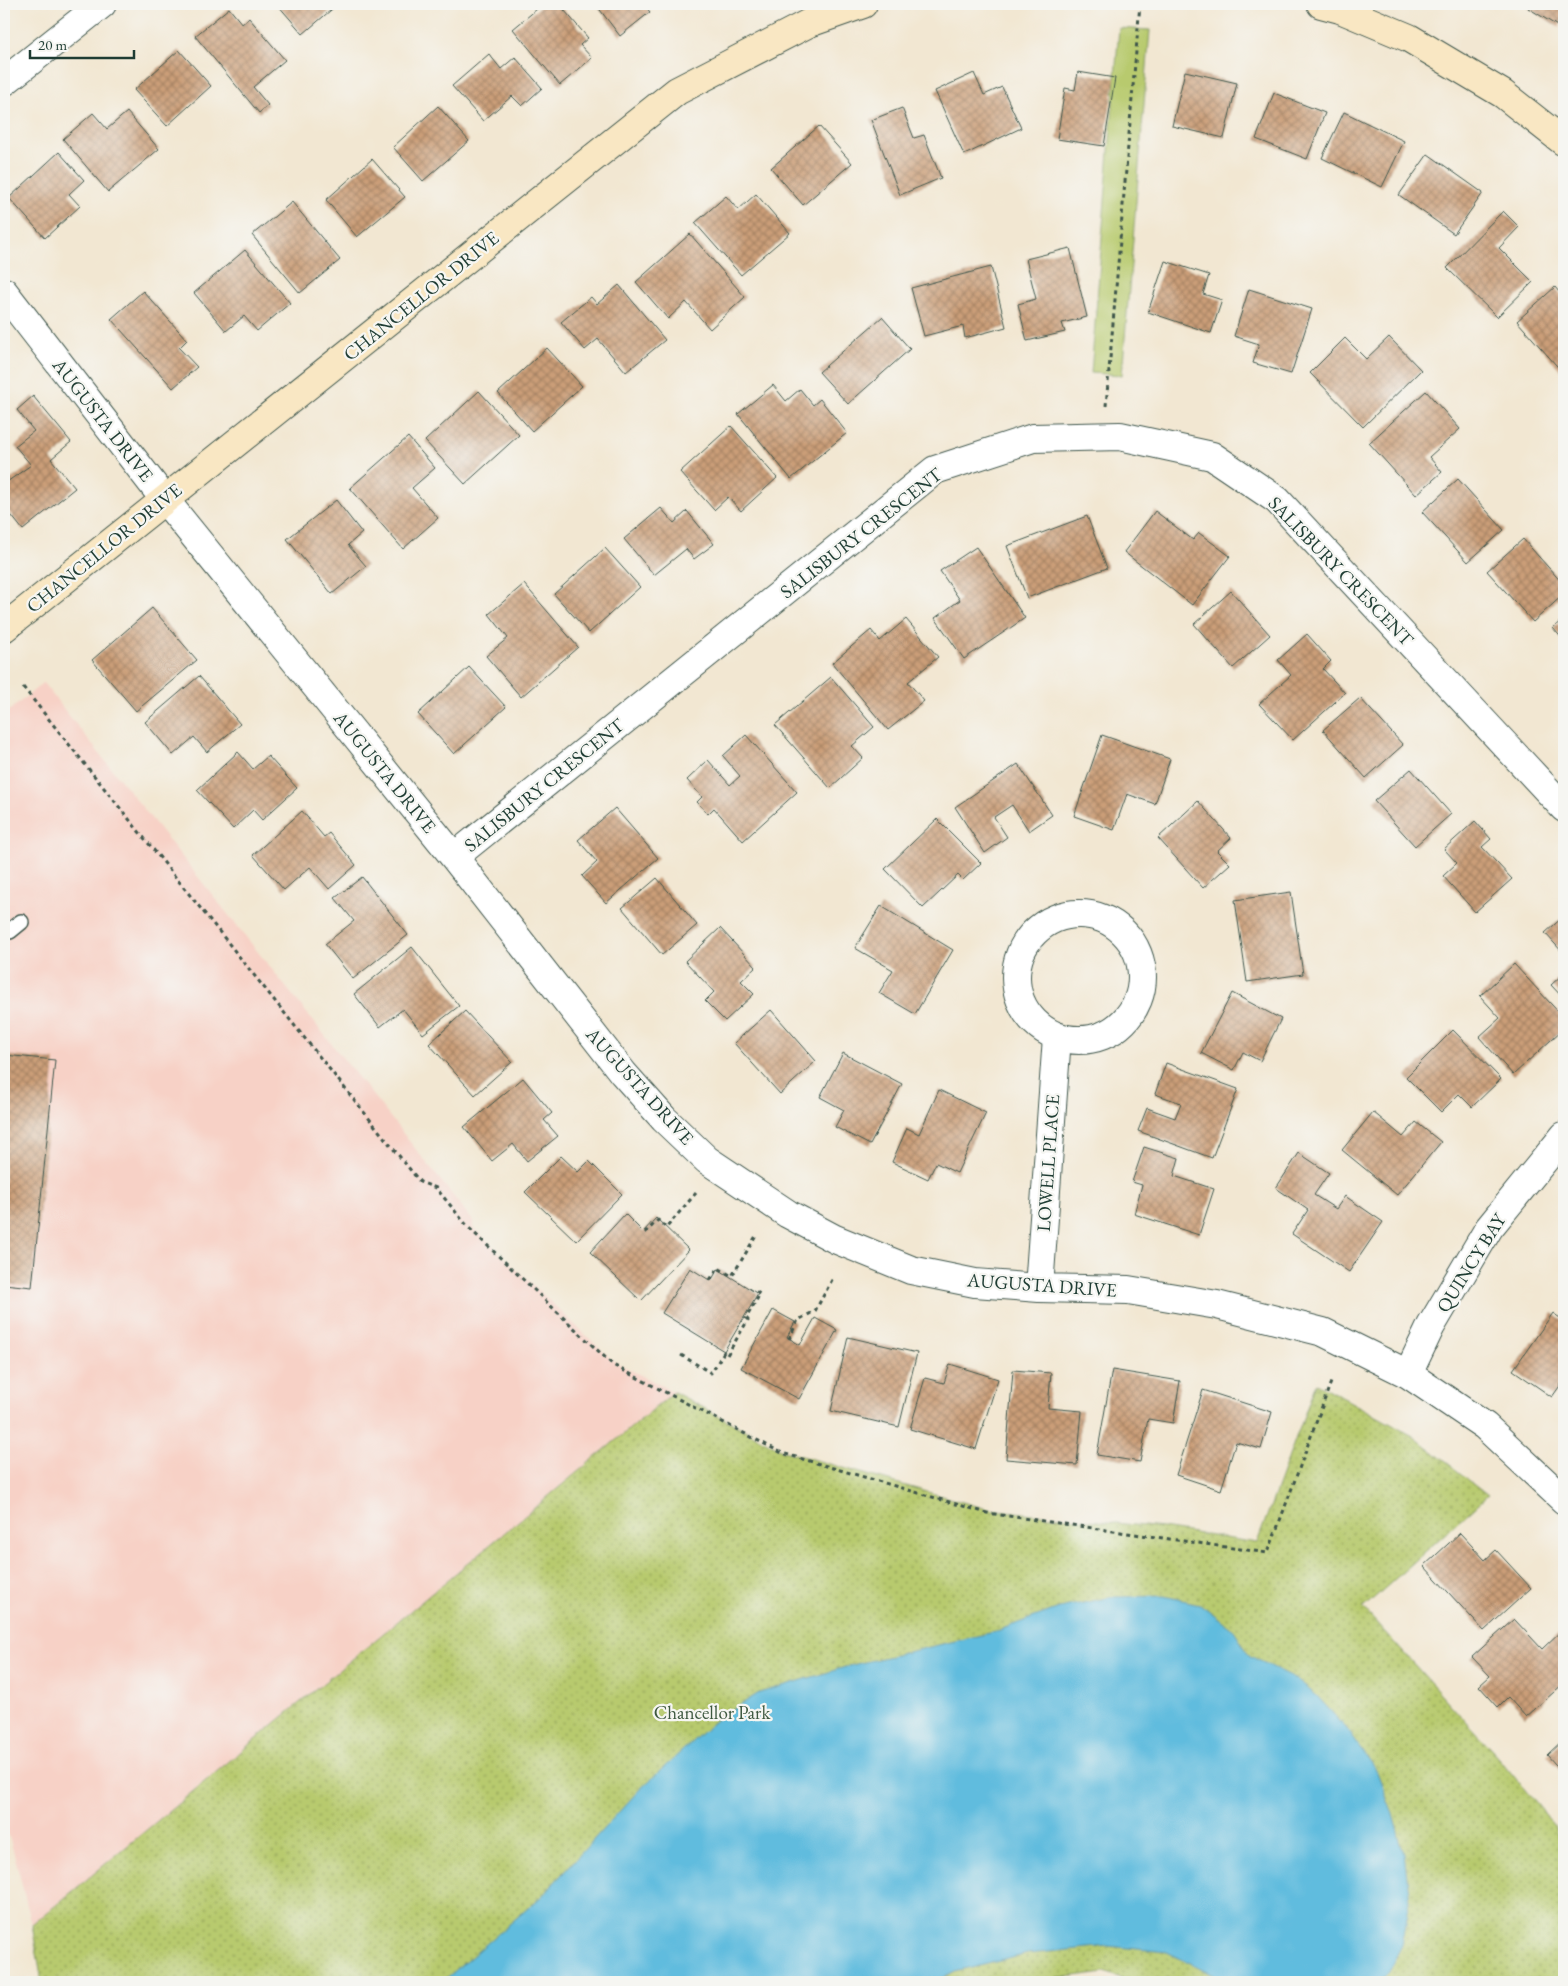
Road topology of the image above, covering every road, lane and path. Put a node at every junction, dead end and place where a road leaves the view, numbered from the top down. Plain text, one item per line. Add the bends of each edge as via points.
1 (102, 4) edge
2 (862, 4) edge
3 (1140, 4) edge
4 (1334, 5) edge
5 (4, 82) edge
6 (1564, 142) edge
7 (4, 292) edge
8 (1104, 436) junction
9 (165, 500) junction
10 (4, 628) edge
11 (23, 687) dead end
12 (1564, 808) edge
13 (454, 857) junction
14 (21, 922) dead end
15 (4, 931) edge
16 (1057, 1037) junction
17 (1564, 1136) edge
18 (696, 1193) dead end
19 (645, 1233) dead end
20 (756, 1236) dead end
21 (833, 1278) dead end
22 (710, 1280) dead end
23 (1038, 1288) junction
24 (754, 1291) dead end
25 (789, 1339) dead end
26 (681, 1356) dead end
27 (1408, 1374) junction
28 (1331, 1382) dead end
29 (1564, 1500) edge

1 - 5 street
2 - 9 street, CHANCELLOR DRIVE via 809,23 677,91
3 - 8 path
4 - 6 street via 1409,38 1503,94
7 - 9 street, AUGUSTA DRIVE
8 - 12 street, SALISBURY CRESCENT via 1120,436 1212,456 1277,500
8 - 13 street, SALISBURY CRESCENT via 1033,438 935,470
9 - 10 street, CHANCELLOR DRIVE
9 - 13 street, AUGUSTA DRIVE
11 - 28 path via 420,1182 436,1188 469,1228 613,1365 782,1453 977,1510 1268,1552
13 - 23 street, AUGUSTA DRIVE via 623,1073 664,1120 707,1160 773,1206 835,1239 911,1270 975,1283
14 - 15 lane via 10,931
16 - 16 street via 1080,1041 1102,1037 1134,1010 1143,987 1142,961 1132,941 1119,926 1100,916 1078,913 1049,921 1029,937 1017,961 1016,984 1020,1001 1032,1020
16 - 23 street, LOWELL PLACE
17 - 27 street, QUINCY BAY via 1489,1228
18 - 19 path via 666,1228 658,1220
20 - 22 path via 732,1276 718,1268
21 - 25 path via 815,1311 798,1320
23 - 27 street, AUGUSTA DRIVE via 1128,1290 1217,1306 1323,1332
24 - 26 path via 760,1294 746,1318 748,1320 727,1355 724,1352 711,1373
27 - 29 street, AUGUSTA DRIVE via 1485,1426

